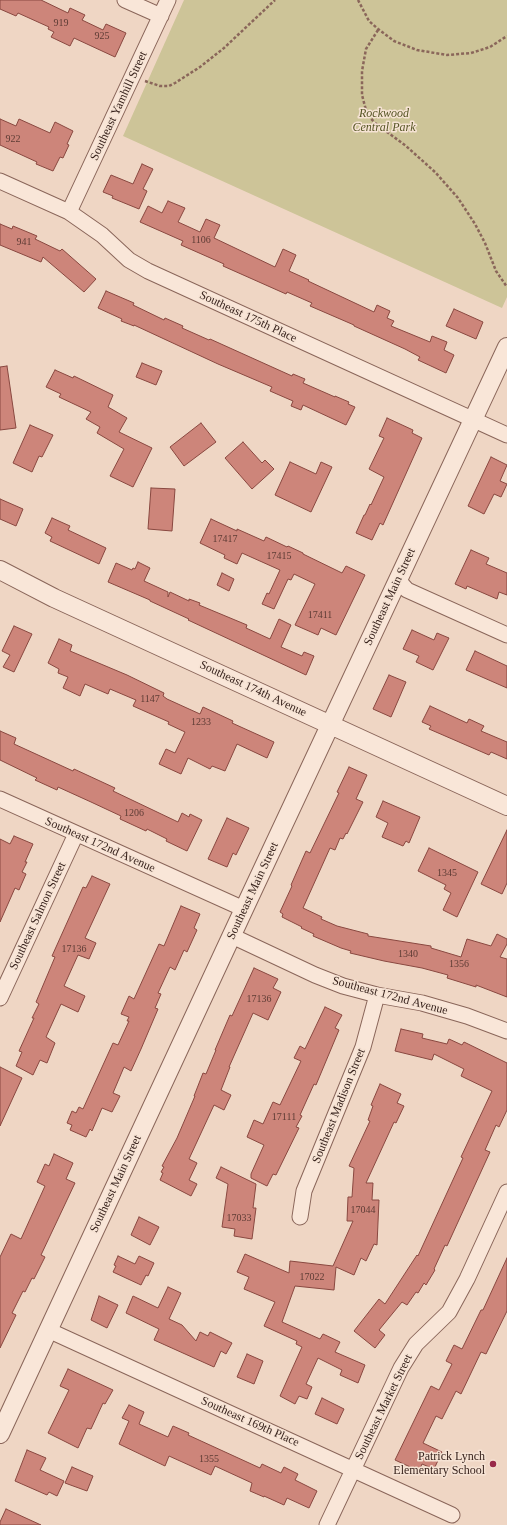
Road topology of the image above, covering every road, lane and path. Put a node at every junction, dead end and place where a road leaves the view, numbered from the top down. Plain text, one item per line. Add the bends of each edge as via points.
1 (125, 0) edge
2 (168, 0) edge
3 (275, 0) edge
4 (358, 0) edge
5 (161, 16) junction
6 (378, 30) junction
7 (507, 36) edge
8 (133, 76) junction
9 (0, 181) edge
10 (69, 212) junction
11 (507, 287) edge
12 (507, 348) edge
13 (473, 420) junction
14 (507, 435) edge
15 (0, 570) edge
16 (398, 580) junction
17 (507, 635) edge
18 (331, 725) junction
19 (0, 799) edge
20 (507, 806) edge
21 (76, 834) junction
22 (244, 910) junction
23 (232, 936) junction
24 (378, 995) junction
25 (0, 998) edge
26 (507, 1031) edge
27 (507, 1192) edge
28 (300, 1217) dead end
29 (48, 1330) junction
30 (0, 1434) edge
31 (353, 1469) junction
32 (452, 1515) dead end
33 (328, 1525) edge

1 - 5 street
2 - 5 street, Southeast Yamhill Street
3 - 8 path via 224,48 175,83 160,86
4 - 6 path via 369,21
5 - 8 street, Southeast Yamhill Street
6 - 7 path via 402,45 447,56 480,51
6 - 11 path via 366,49 362,71 362,95 367,114 435,172 458,198 485,242 496,271
8 - 10 street, Southeast Yamhill Street
9 - 10 street, Southeast 175th Place
10 - 13 street, Southeast 175th Place via 148,271
12 - 13 street, Southeast Main Street
13 - 14 street, Southeast 175th Place
13 - 16 street, Southeast Main Street
15 - 18 street, Southeast 174th Avenue via 54,598
16 - 17 street via 407,590
16 - 18 street, Southeast Main Street
18 - 20 street, Southeast 174th Avenue
18 - 22 street, Southeast Main Street
19 - 21 street, Southeast 172nd Avenue
21 - 22 street, Southeast 172nd Avenue
21 - 25 street, Southeast Salmon Street
22 - 23 street, Southeast Main Street
23 - 24 street, Southeast 172nd Avenue via 315,975 343,986
23 - 29 street, Southeast Main Street
24 - 26 street, Southeast 172nd Avenue via 422,1003
24 - 28 street, Southeast Madison Street via 363,1047 304,1191
27 - 31 street, Southeast Market Street via 458,1297 449,1312 425,1334 408,1355
29 - 30 street, Southeast Main Street
29 - 31 street, Southeast 169th Place
31 - 32 street, Southeast 169th Place
31 - 33 street, Southeast Market Street

